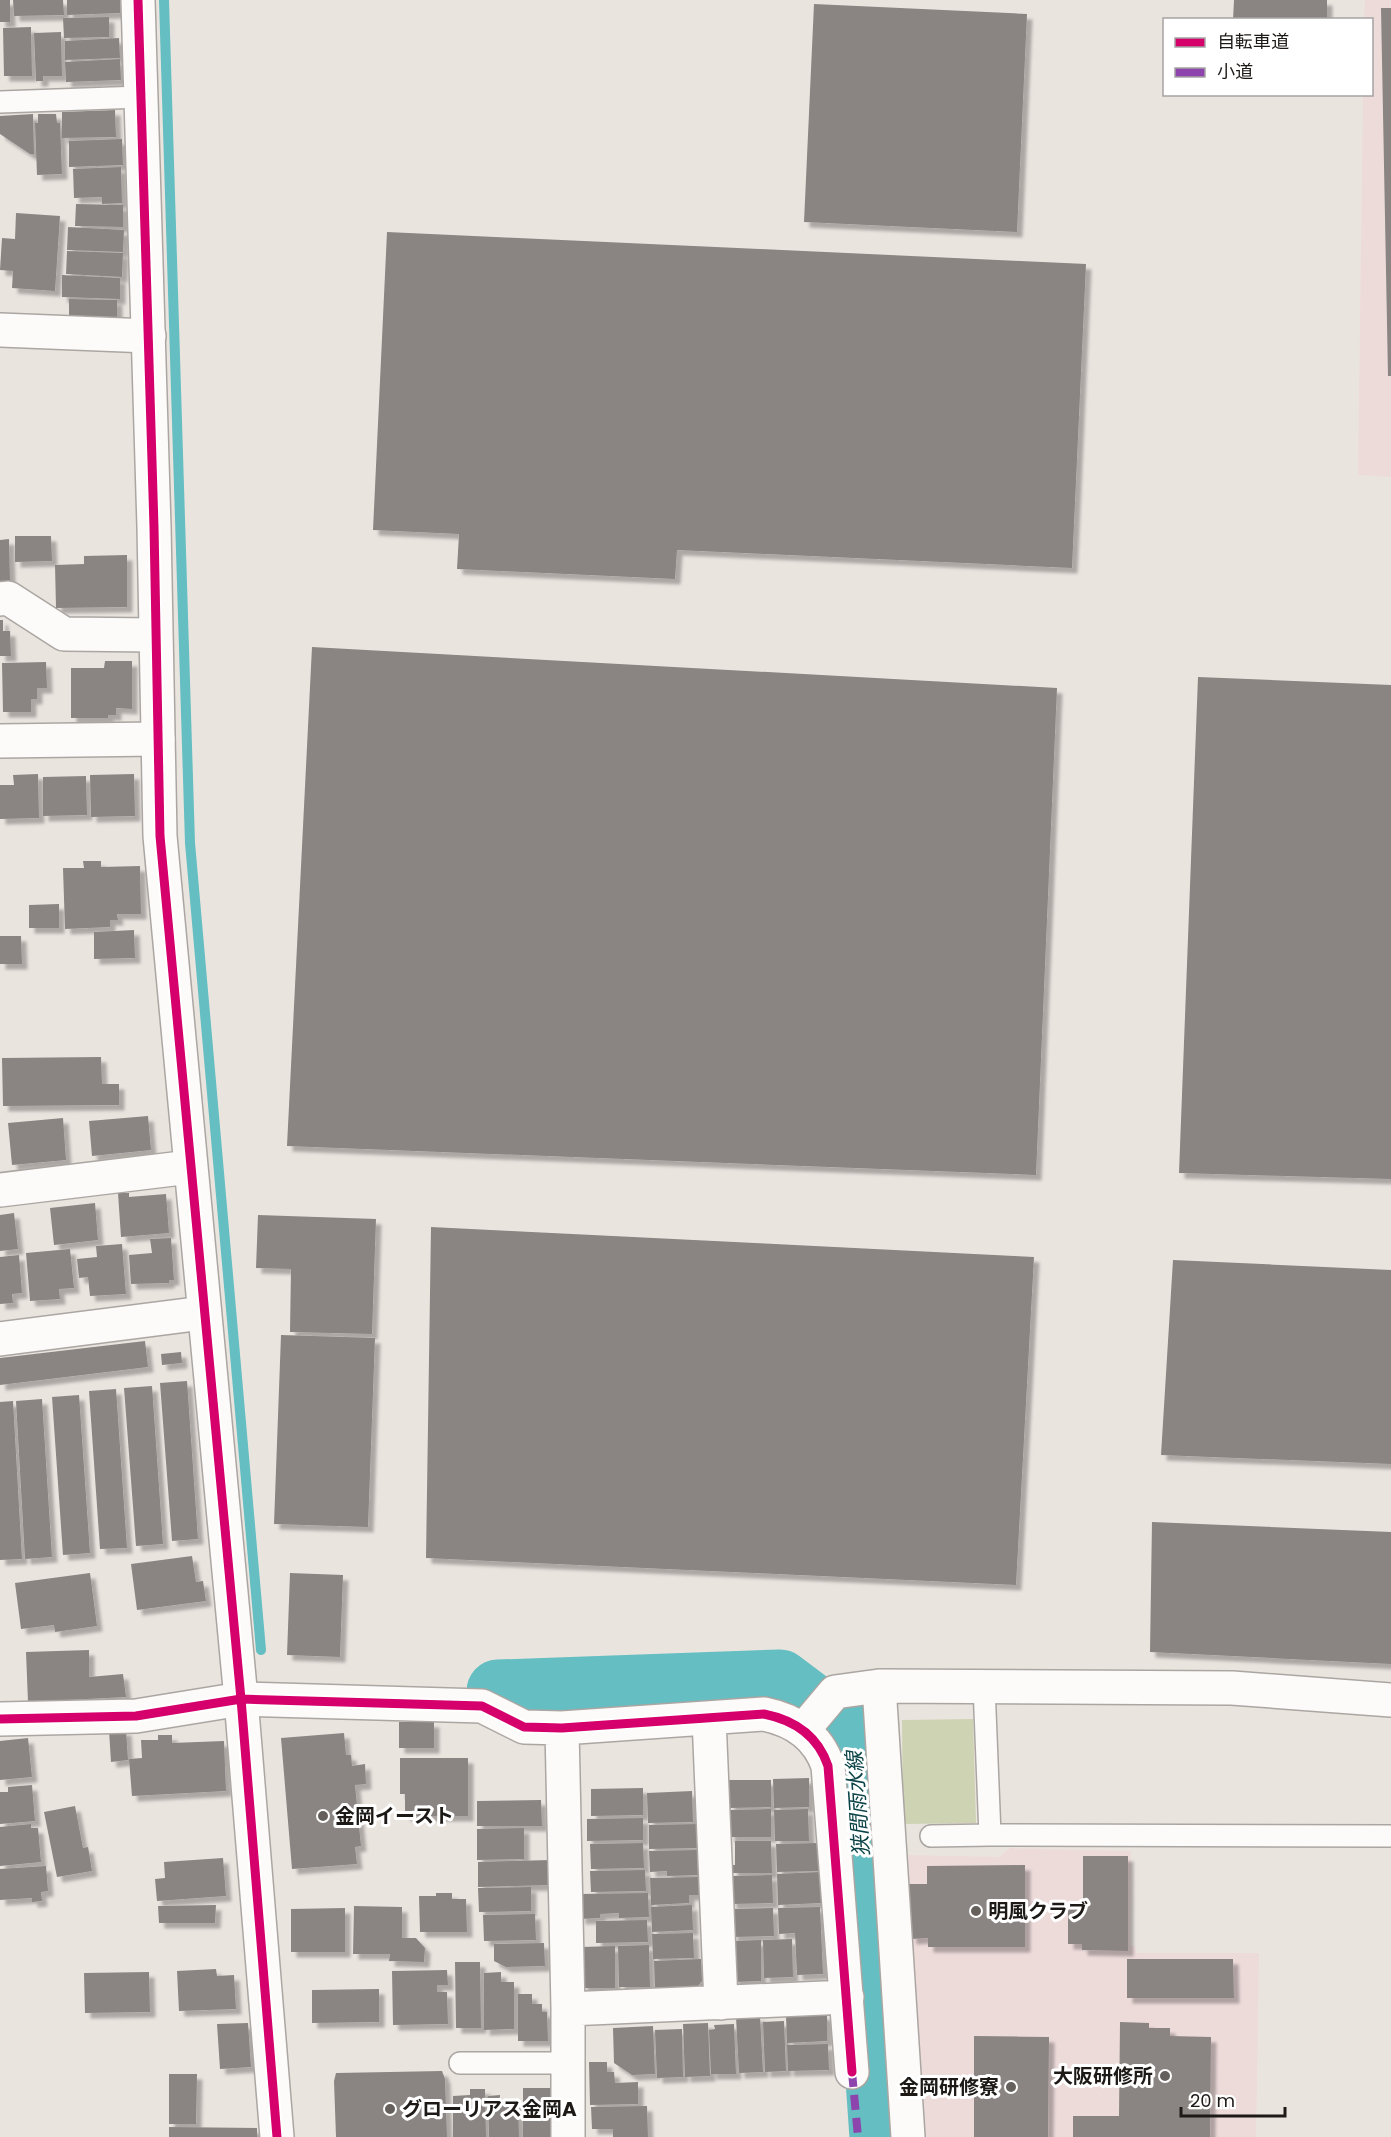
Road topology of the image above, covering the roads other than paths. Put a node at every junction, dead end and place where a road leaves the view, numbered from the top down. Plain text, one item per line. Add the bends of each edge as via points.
1 (138, 0) edge
2 (141, 97) junction
3 (0, 102) edge
4 (0, 330) edge
5 (148, 336) junction
6 (0, 598) edge
7 (155, 635) junction
8 (158, 739) junction
9 (0, 741) edge
10 (190, 1167) junction
11 (0, 1190) edge
12 (203, 1313) junction
13 (0, 1339) edge
14 (879, 1686) junction
15 (984, 1686) junction
16 (241, 1699) junction
17 (1391, 1700) edge
18 (709, 1718) junction
19 (0, 1719) edge
20 (562, 1728) junction
21 (803, 1730) junction
22 (990, 1835) junction
23 (931, 1836) dead end
24 (1391, 1836) edge
25 (847, 1997) junction
26 (721, 2003) junction
27 (568, 2009) junction
28 (568, 2062) junction
29 (460, 2063) dead end
30 (852, 2072) dead end
31 (277, 2137) edge
32 (568, 2137) edge
33 (908, 2137) edge

1 - 2 street
2 - 3 lane
2 - 5 street
4 - 5 street
5 - 7 street
6 - 7 street via 8,598 64,634
7 - 8 street
8 - 9 street
8 - 10 street via 160,836
10 - 11 street
10 - 12 street
12 - 13 street
12 - 16 street
14 - 15 street
14 - 21 street via 835,1692
14 - 33 street
15 - 17 street via 1232,1688
15 - 22 lane
16 - 19 street via 136,1716
16 - 20 street via 482,1706 524,1727
16 - 31 street
18 - 20 street
18 - 21 street via 764,1714 784,1718
18 - 26 street
20 - 27 street
21 - 25 street via 818,1745 828,1766
22 - 23 lane
22 - 24 lane
25 - 26 street
25 - 30 street
26 - 27 street
27 - 28 street
28 - 29 lane
28 - 32 street

